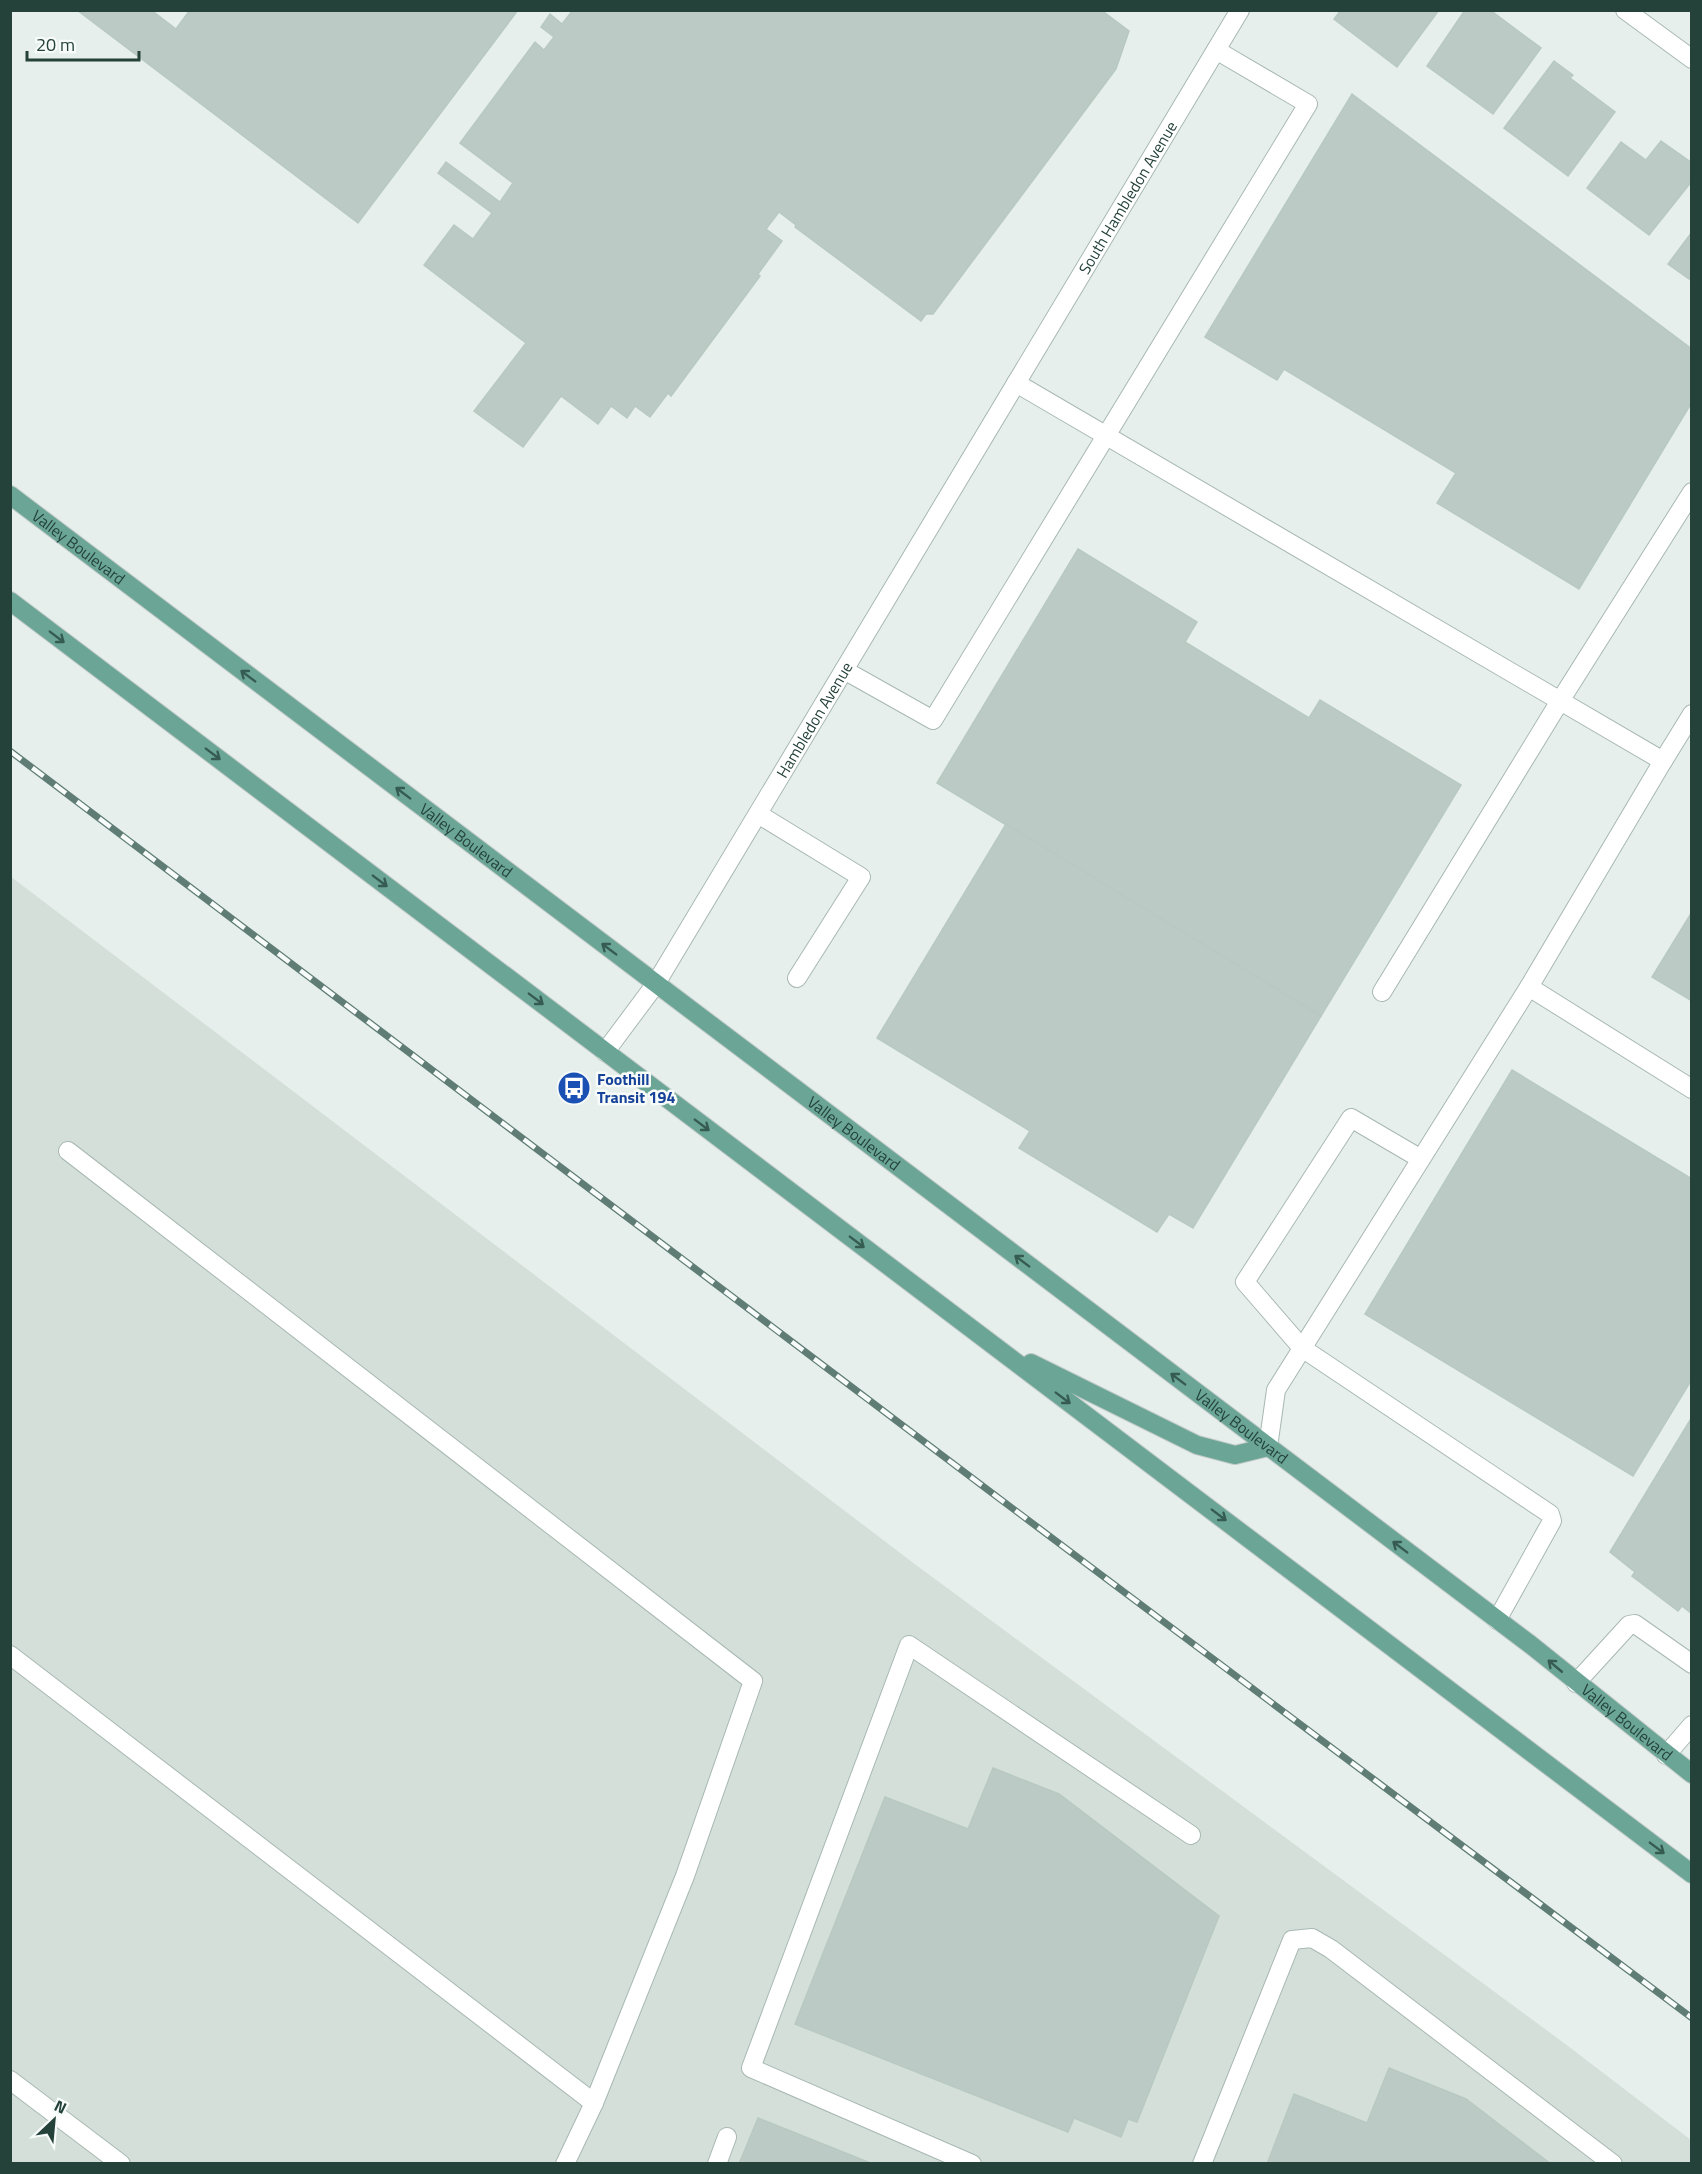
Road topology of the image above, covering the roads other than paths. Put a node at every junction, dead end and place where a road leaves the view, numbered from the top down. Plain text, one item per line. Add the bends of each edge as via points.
1 (1240, 10) edge
2 (1625, 10) edge
3 (1216, 50) junction
4 (1692, 59) edge
5 (1016, 383) junction
6 (1107, 437) junction
7 (1692, 492) edge
8 (10, 495) edge
9 (10, 601) edge
10 (844, 670) junction
11 (1560, 701) junction
12 (1692, 714) edge
13 (1663, 761) junction
14 (758, 814) junction
15 (796, 978) dead end
16 (655, 985) junction
17 (1529, 987) junction
18 (1382, 992) dead end
19 (605, 1052) junction
20 (1692, 1089) edge
21 (68, 1150) dead end
22 (1421, 1159) junction
23 (991, 1343) junction
24 (1302, 1348) junction
25 (1268, 1447) junction
26 (1497, 1620) junction
27 (10, 1655) edge
28 (1692, 1664) edge
29 (1576, 1683) junction
30 (1692, 1725) edge
31 (1666, 1755) junction
32 (1692, 1774) edge
33 (1191, 1835) dead end
34 (1692, 1874) edge
35 (10, 2080) edge
36 (594, 2103) junction
37 (727, 2137) dead end
38 (121, 2163) edge
39 (565, 2163) edge
40 (717, 2163) edge
41 (972, 2163) edge
42 (1202, 2163) edge
43 (1613, 2163) edge

1 - 3 street, South Hambledon Avenue
2 - 4 street
3 - 5 street, South Hambledon Avenue
3 - 6 street via 1308,104
5 - 6 street
5 - 10 street, Hambledon Avenue
6 - 10 street via 933,720
6 - 11 street
7 - 11 street
16 -> 8 main road, Valley Boulevard
9 -> 19 main road
10 - 14 street, Hambledon Avenue
11 - 13 street
11 - 18 street
12 - 13 street
13 - 17 street
14 - 15 street via 861,877
14 - 16 street, Hambledon Avenue
16 - 19 street, Hambledon Avenue
25 -> 16 main road, Valley Boulevard
17 - 20 street
17 - 22 street
19 -> 23 main road
21 - 36 street via 753,1682 686,1876
22 - 24 street
22 - 24 street via 1351,1118 1245,1282
23 - 25 main road via 1197,1444 1235,1455
23 -> 34 main road
24 - 25 street via 1276,1390
24 - 26 street via 1550,1514 1552,1521
26 -> 25 main road, Valley Boulevard
29 -> 26 main road, Valley Boulevard
27 - 36 street
28 - 29 street via 1635,1624 1629,1625
29 - 31 main road, Valley Boulevard
30 - 31 street
31 - 32 main road, Valley Boulevard
33 - 41 street via 909,1645 751,2068
35 - 38 street
36 - 39 street
37 - 40 street
42 - 43 street via 1292,1940 1312,1938

